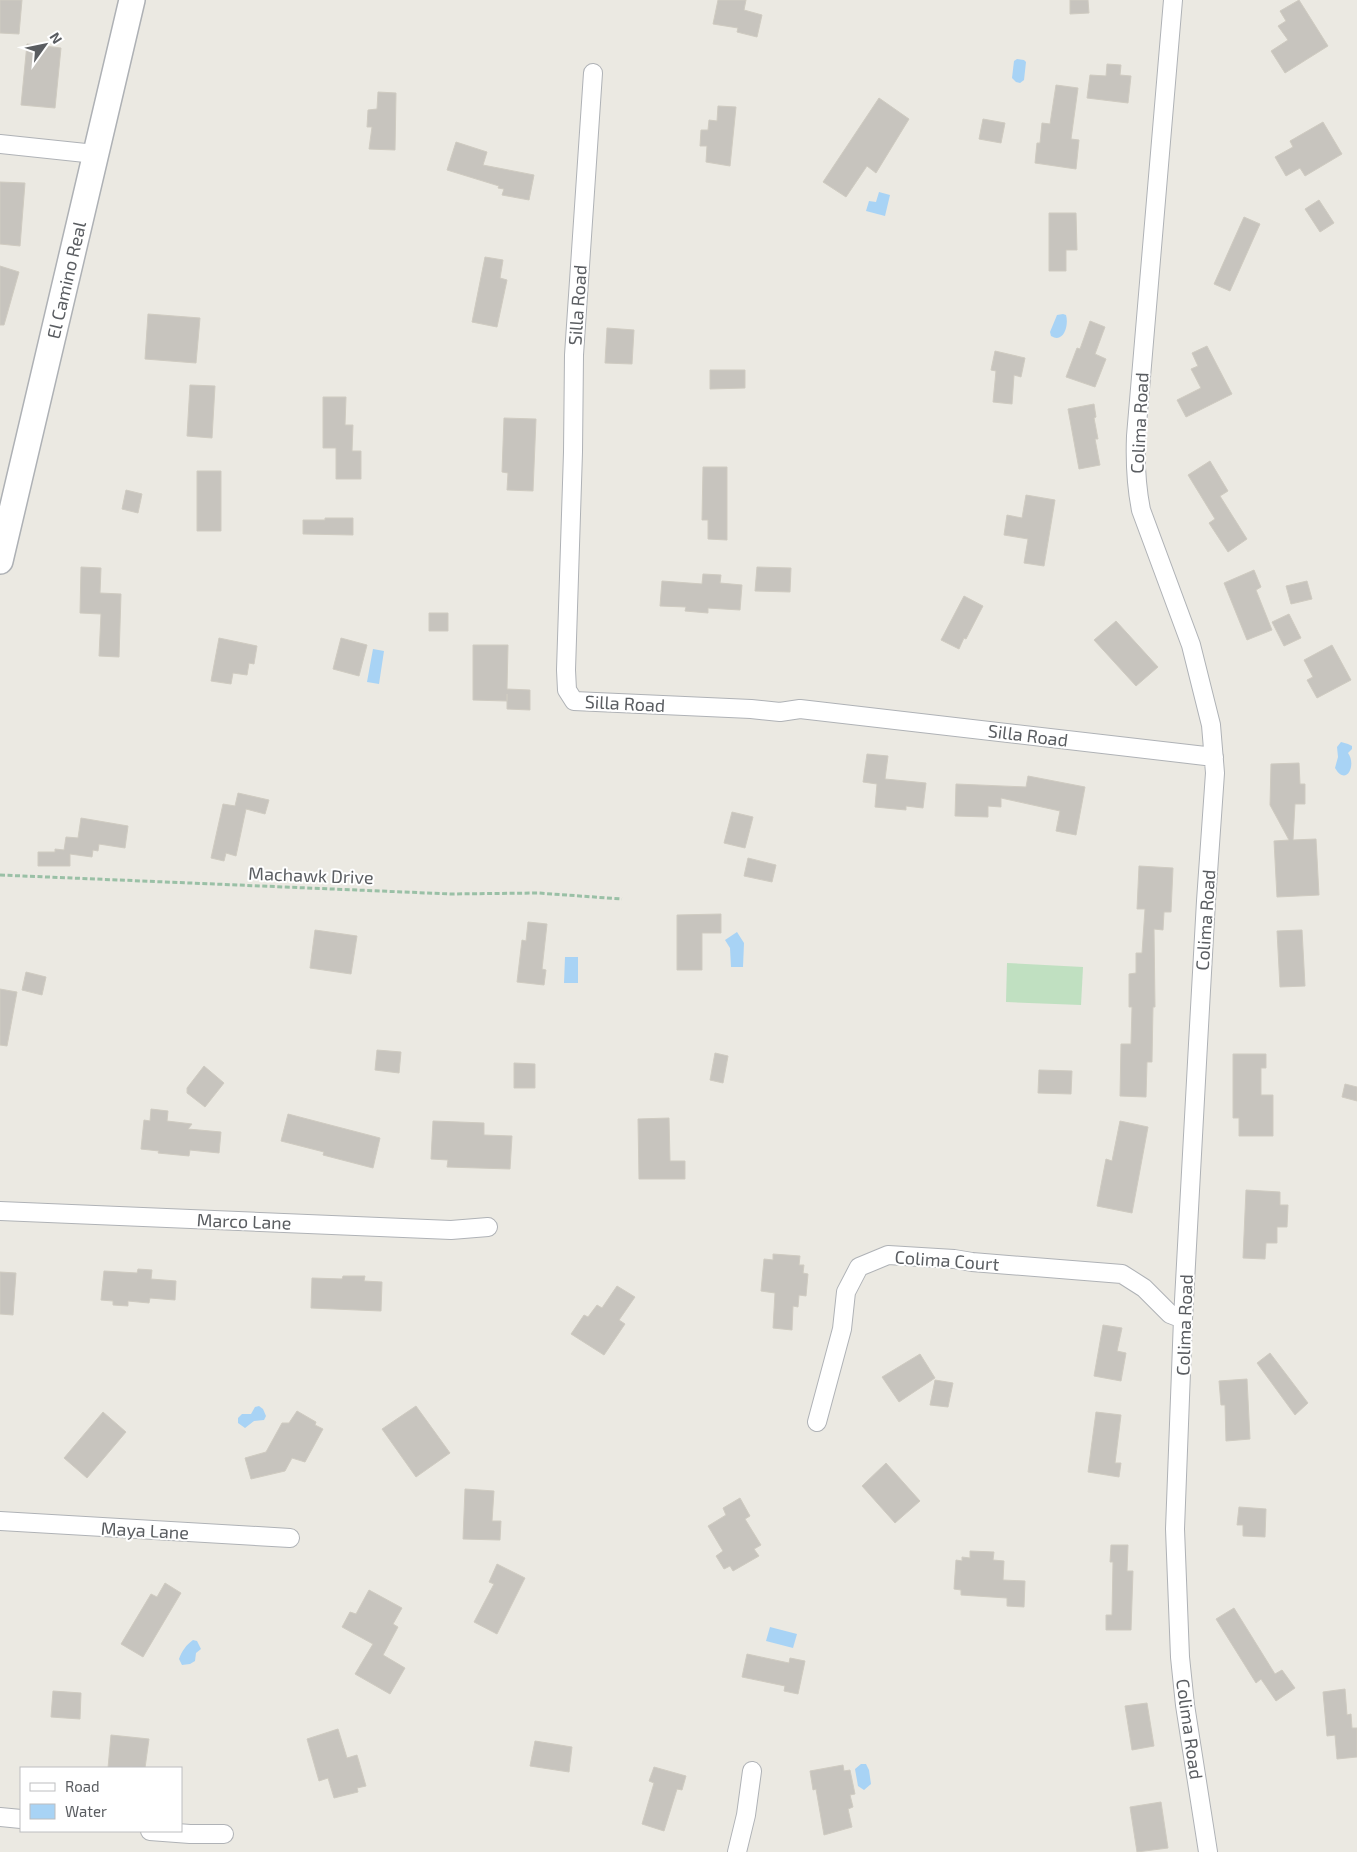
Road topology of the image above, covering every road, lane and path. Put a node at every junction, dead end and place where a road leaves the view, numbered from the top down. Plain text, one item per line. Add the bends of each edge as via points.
1 (132, 0) edge
2 (1173, 0) edge
3 (593, 73) dead end
4 (0, 144) edge
5 (95, 154) junction
6 (0, 561) edge
7 (1214, 757) junction
8 (0, 874) edge
9 (622, 899) dead end
10 (0, 1210) edge
11 (488, 1227) dead end
12 (1184, 1319) junction
13 (817, 1422) dead end
14 (0, 1521) edge
15 (290, 1538) dead end
16 (752, 1770) dead end
17 (0, 1817) edge
18 (20, 1819) edge
19 (163, 1832) edge
20 (224, 1834) dead end
21 (737, 1852) edge
22 (1208, 1852) edge

1 - 5 main road, El Camino Real
2 - 7 street, Colima Road via 1135,472 1140,510 1191,645 1211,725
3 - 7 street, Silla Road via 574,356 566,670 567,690 574,701 780,712 800,708
4 - 5 street
5 - 6 main road, El Camino Real
7 - 12 street, Colima Road
8 - 9 path, Machawk Drive via 451,894 538,893
10 - 11 street, Marco Lane via 451,1230
12 - 13 street, Colima Court via 1170,1314 1144,1288 1122,1274 888,1255 858,1267 846,1292 842,1329
12 - 22 street, Colima Road via 1175,1529 1177,1594 1185,1705
14 - 15 street, Maya Lane
16 - 21 street
17 - 18 street
19 - 20 street

